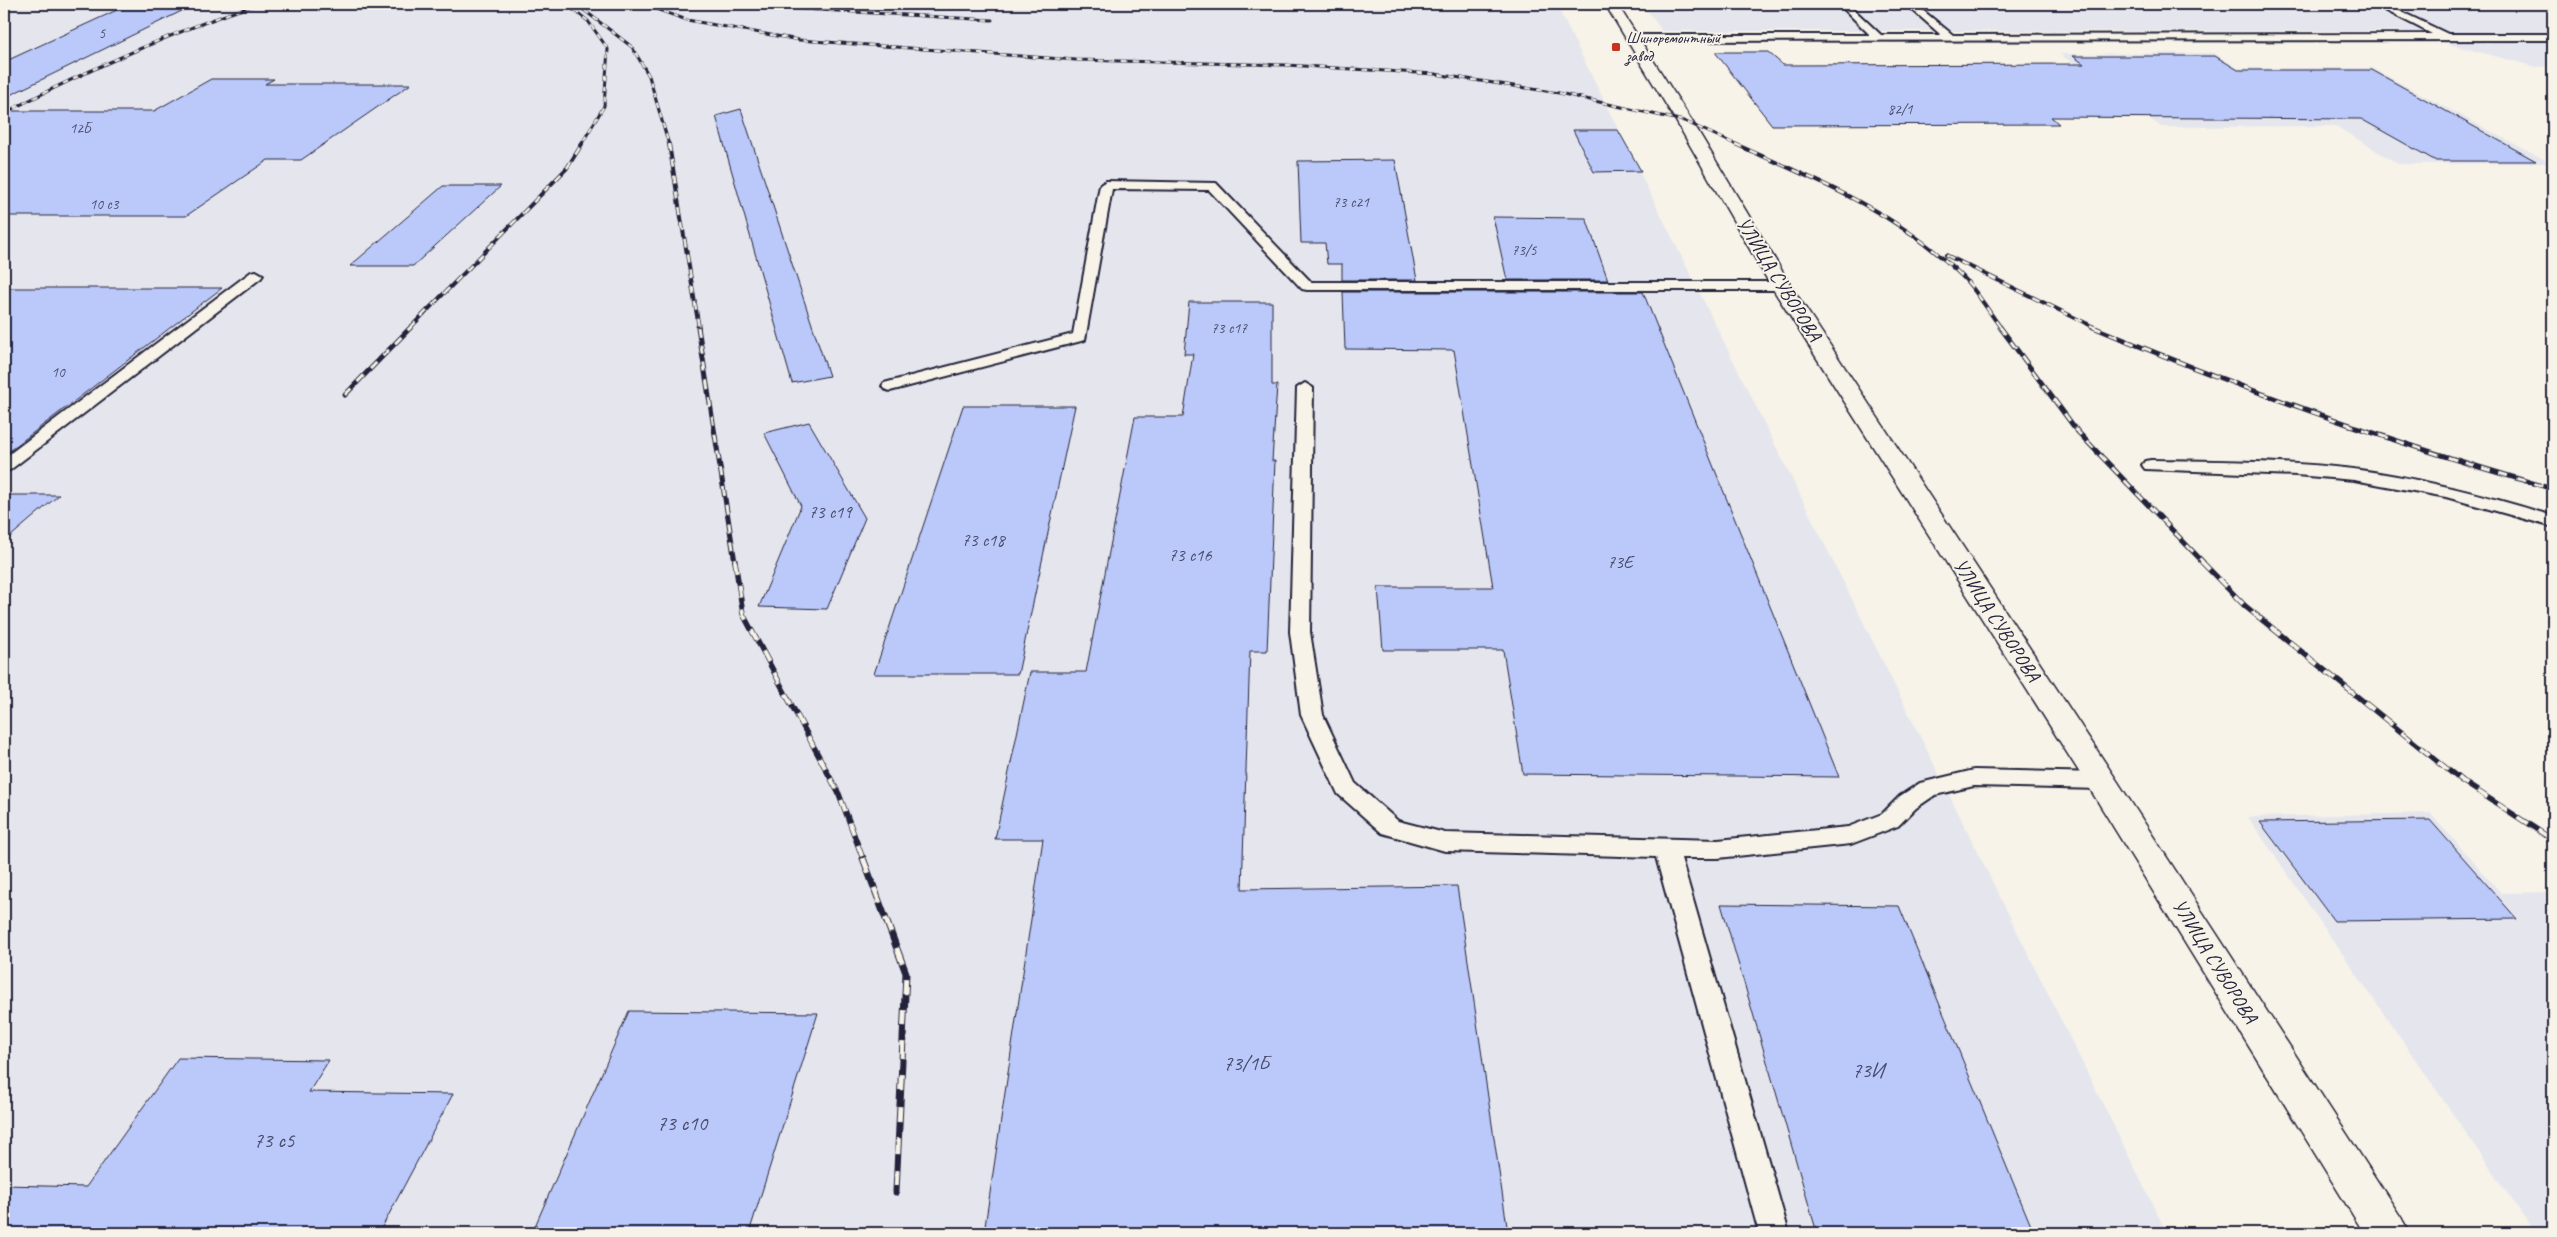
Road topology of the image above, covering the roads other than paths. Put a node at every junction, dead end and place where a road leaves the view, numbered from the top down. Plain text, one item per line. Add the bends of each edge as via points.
1 (1611, 4) edge
2 (1843, 4) edge
3 (1910, 4) edge
4 (2378, 4) edge
5 (2446, 37) junction
6 (2553, 37) edge
7 (1632, 38) junction
8 (1879, 38) junction
9 (1951, 38) junction
10 (256, 275) dead end
11 (1781, 286) junction
12 (890, 386) dead end
13 (1305, 388) dead end
14 (2151, 465) dead end
15 (4, 466) edge
16 (2553, 522) edge
17 (2100, 781) junction
18 (1666, 849) junction
19 (1774, 1233) edge
20 (2387, 1233) edge

1 - 7 main road, УЛИЦА СУВОРОВА
2 - 8 lane
3 - 9 lane
4 - 5 lane
5 - 6 lane
5 - 9 lane
7 - 8 lane
7 - 11 main road, УЛИЦА СУВОРОВА
8 - 9 lane
10 - 15 lane
11 - 12 lane via 1307,286 1212,186 1106,185 1080,337
11 - 17 main road, УЛИЦА СУВОРОВА
13 - 18 lane via 1300,632 1312,715 1346,788 1390,827 1445,842
14 - 16 lane via 2283,469 2383,479 2490,503
17 - 18 lane via 1974,778 1928,789 1908,802 1890,820 1851,835 1718,849
17 - 20 main road, УЛИЦА СУВОРОВА
18 - 19 lane

